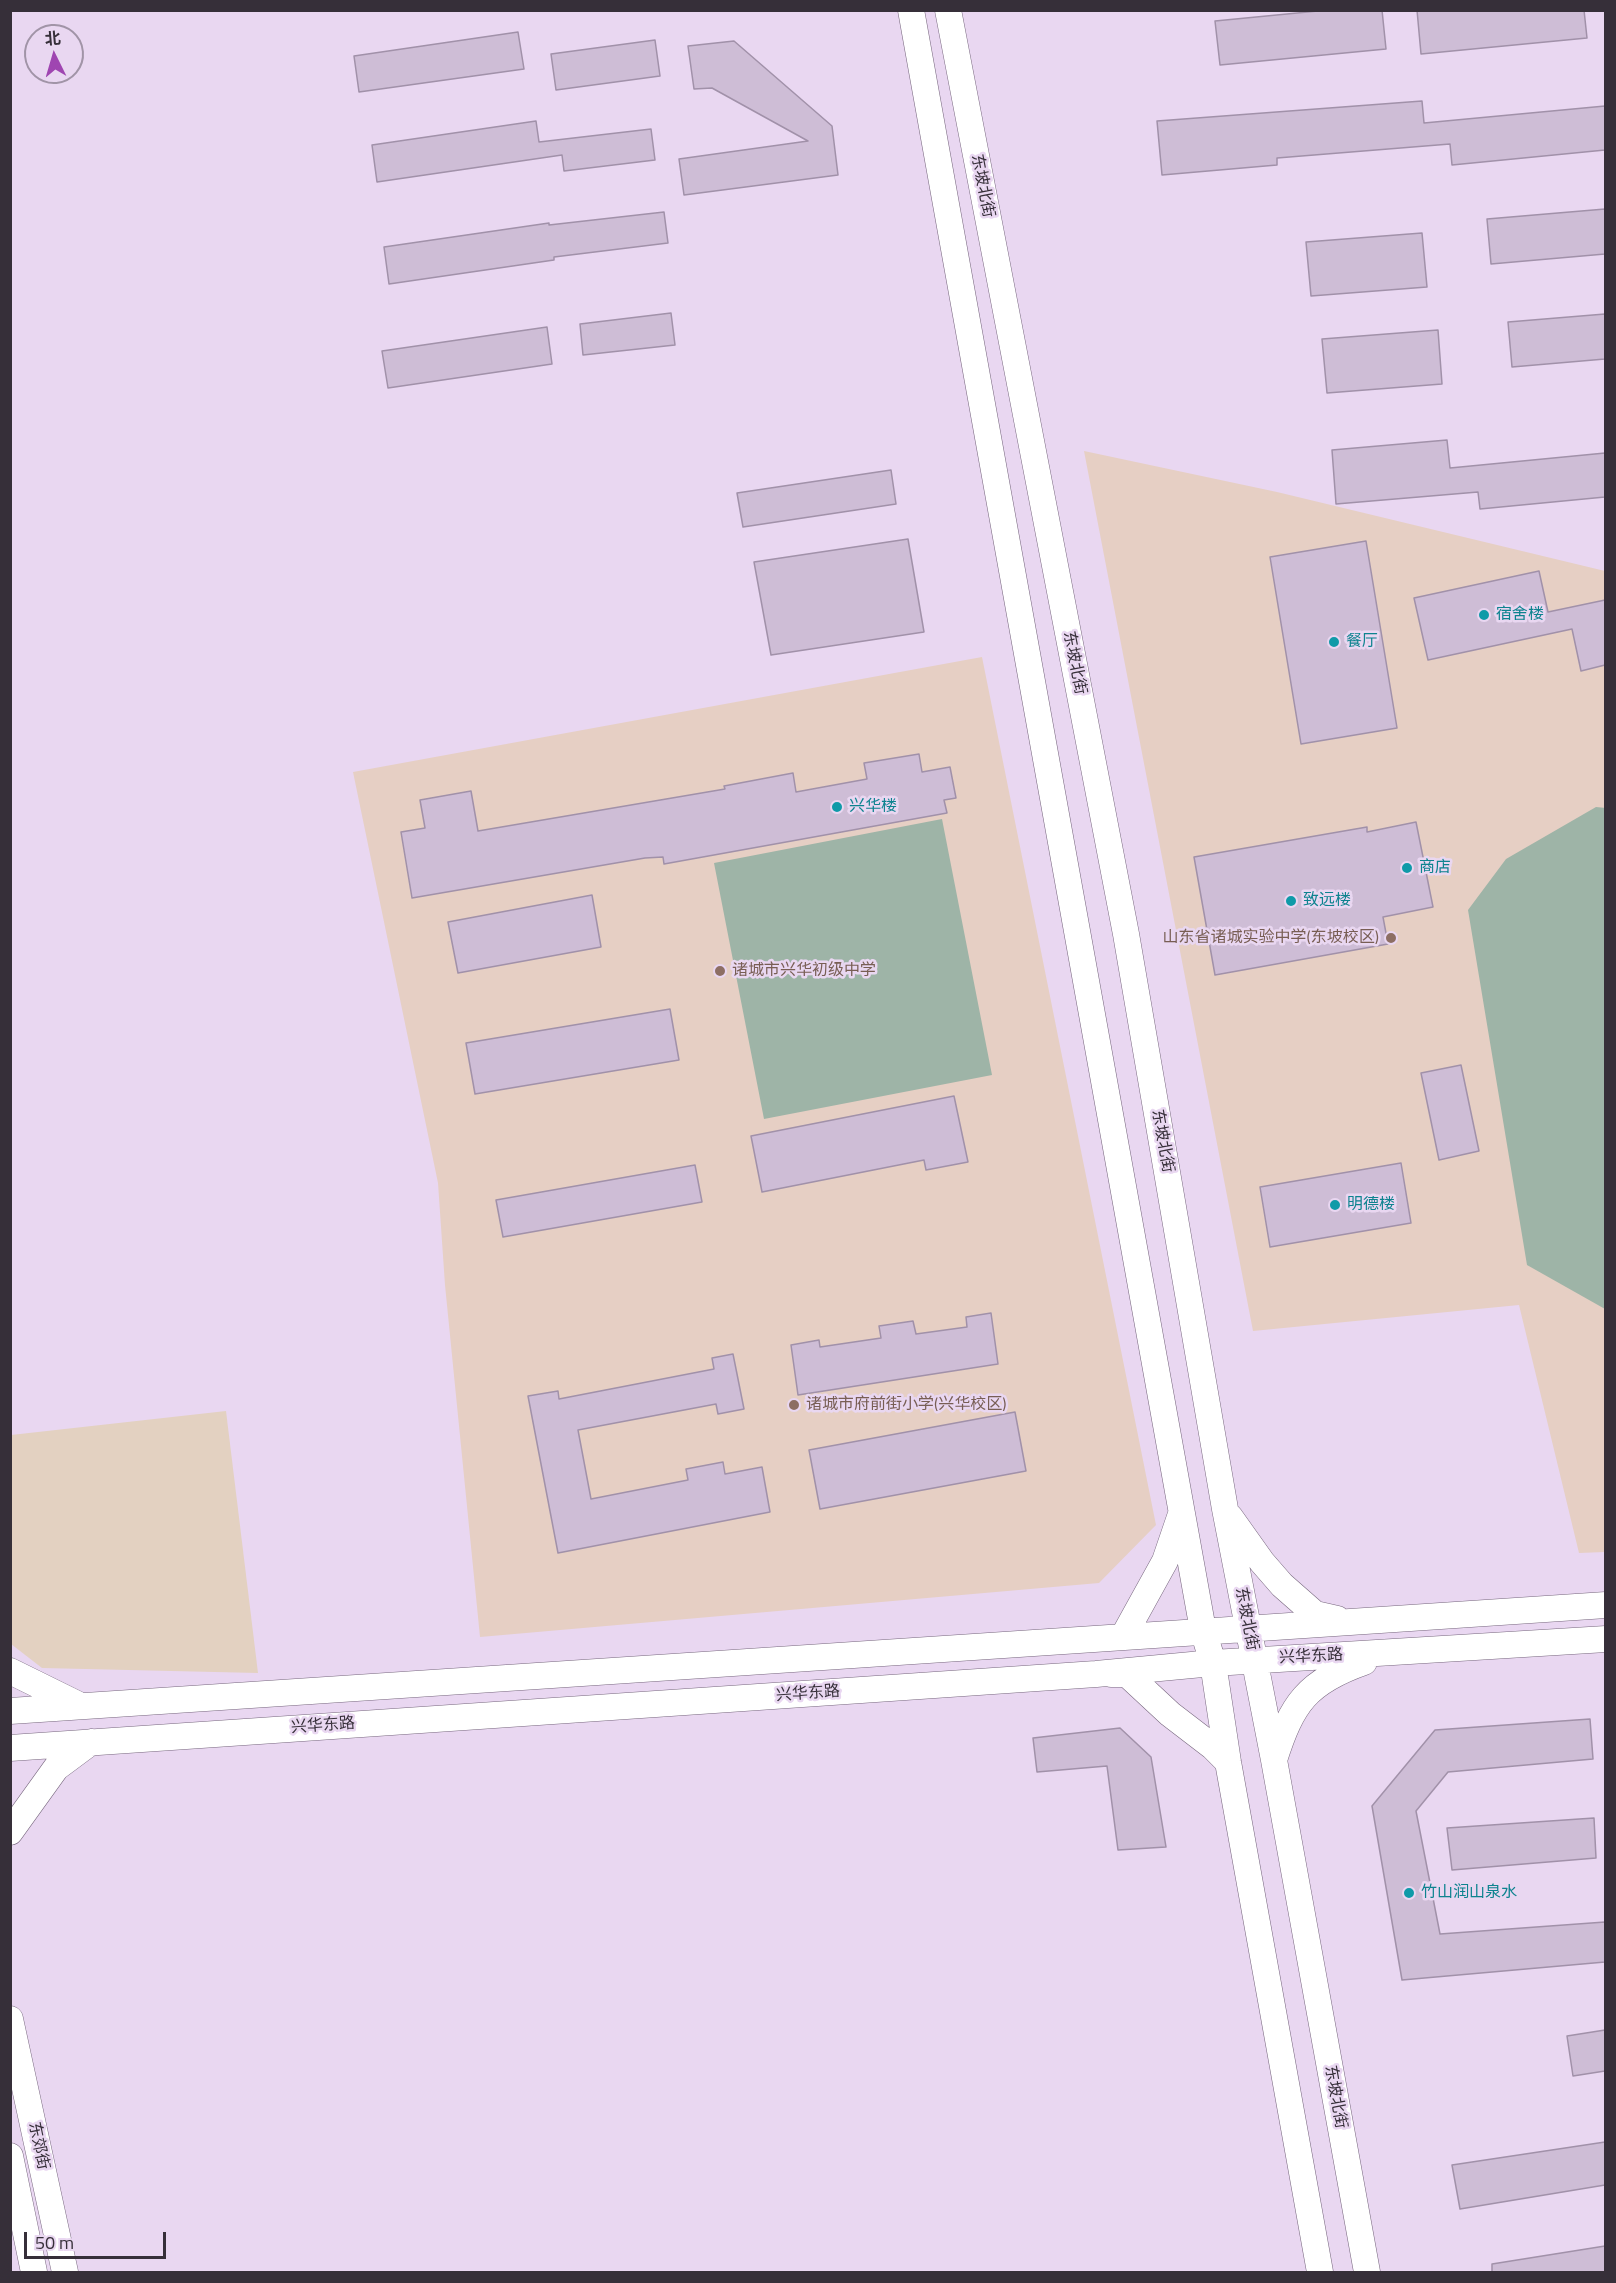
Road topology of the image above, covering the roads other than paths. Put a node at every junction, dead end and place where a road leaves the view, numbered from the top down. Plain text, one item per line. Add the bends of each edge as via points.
1 (912, 10) edge
2 (948, 10) edge
3 (1225, 1509) junction
4 (1182, 1511) junction
5 (1605, 1605) edge
6 (1355, 1622) junction
7 (1247, 1628) junction
8 (1203, 1630) junction
9 (1123, 1637) junction
10 (1605, 1639) edge
11 (1392, 1653) junction
12 (1254, 1660) junction
13 (1213, 1663) junction
14 (10, 1671) edge
15 (1096, 1674) junction
16 (80, 1706) junction
17 (10, 1711) edge
18 (91, 1742) junction
19 (10, 1748) edge
20 (1274, 1760) junction
21 (1227, 1762) junction
22 (10, 1832) edge
23 (10, 2019) edge
24 (10, 2156) edge
25 (34, 2272) edge
26 (65, 2272) edge
27 (1320, 2272) edge
28 (1367, 2272) edge

1 - 4 main road
2 - 3 main road, 东坡北街 via 1126,934
3 - 6 main road via 1262,1562 1315,1614
3 - 7 main road, 东坡北街
4 - 8 main road
4 - 9 main road via 1165,1562
5 - 6 main road
6 - 7 main road
7 - 8 main road
7 - 12 main road, 东坡北街
8 - 9 main road
8 - 13 main road
9 - 16 main road
10 - 11 main road, 兴华东路
11 - 12 main road, 兴华东路
11 - 20 main road via 1333,1673 1301,1700 1284,1728
12 - 13 main road, 兴华东路
12 - 20 main road, 东坡北街
13 - 15 main road, 兴华东路
13 - 21 main road
14 - 16 main road
15 - 18 main road, 兴华东路
15 - 21 main road via 1127,1674
16 - 17 main road
18 - 19 main road, 兴华东路
18 - 22 main road via 56,1768
20 - 28 main road, 东坡北街
21 - 27 main road
23 - 26 main road, 东郊街
24 - 25 main road, 东郊街

